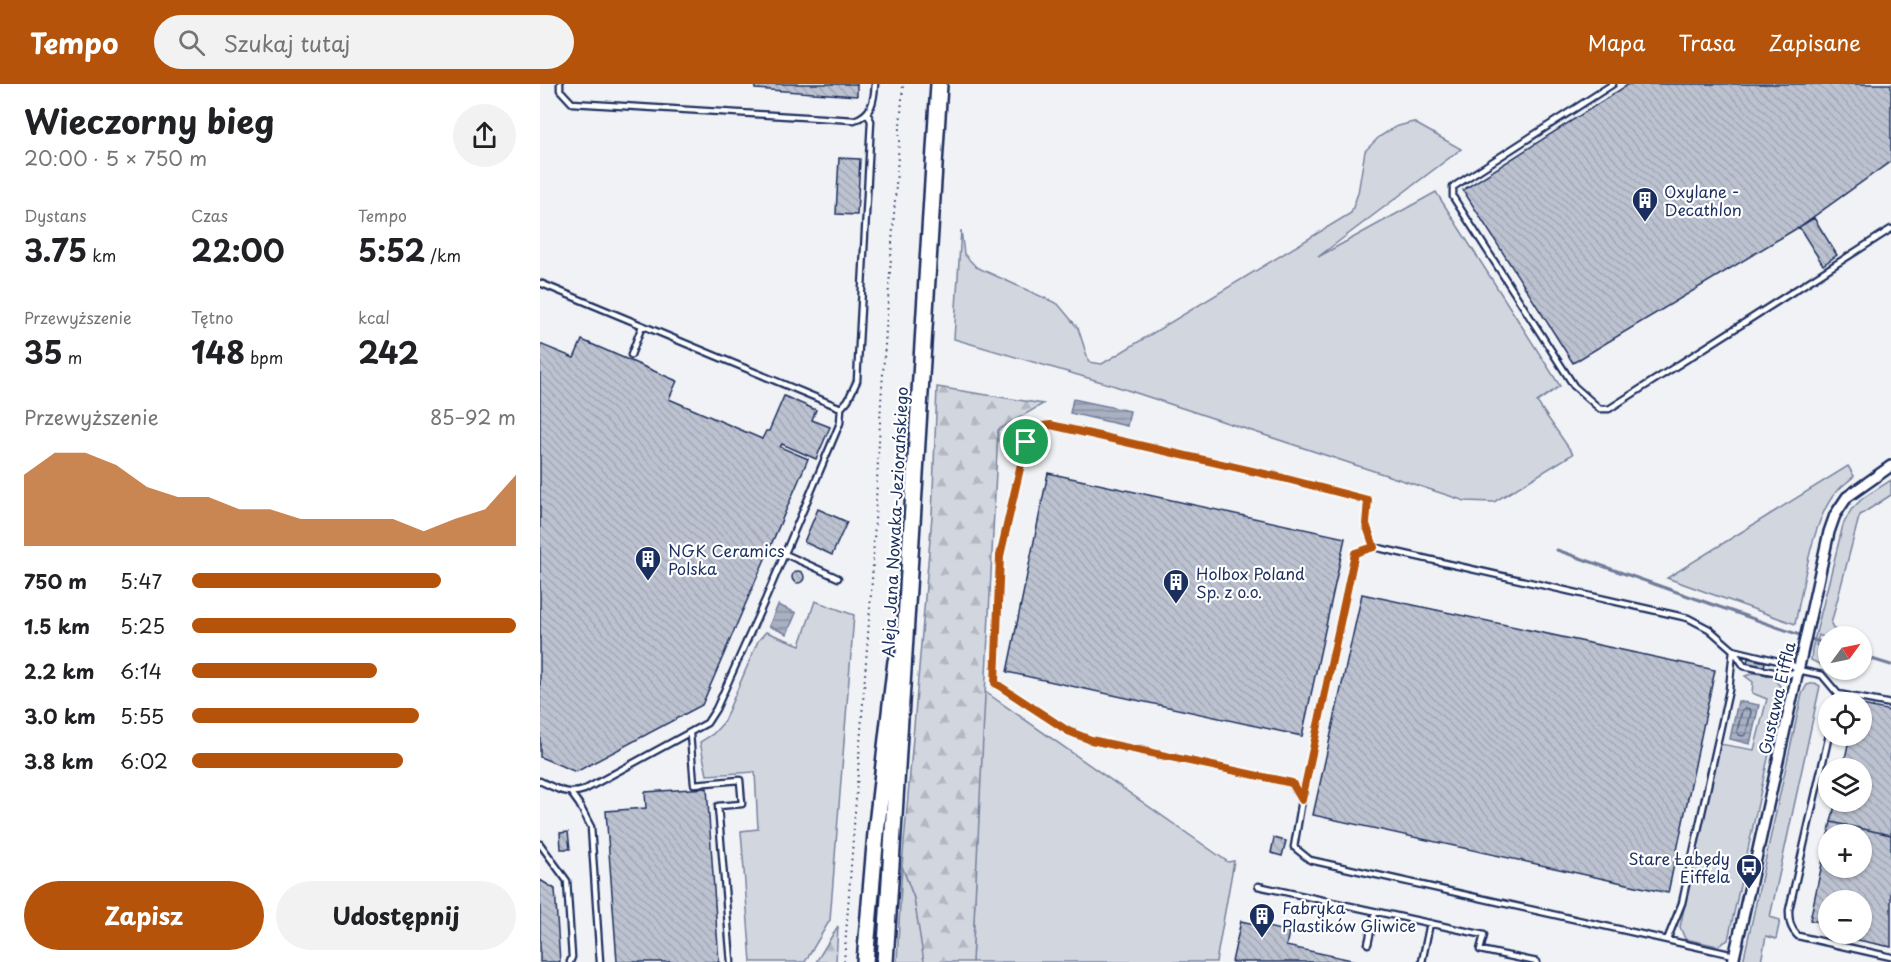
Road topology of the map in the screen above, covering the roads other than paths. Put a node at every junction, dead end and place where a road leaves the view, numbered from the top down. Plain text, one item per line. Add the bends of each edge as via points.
1 (560, 84) edge
2 (875, 84) edge
3 (939, 84) edge
4 (1613, 84) edge
5 (867, 113) junction
6 (1891, 229) edge
7 (540, 283) edge
8 (642, 326) junction
9 (631, 355) dead end
10 (841, 408) junction
11 (1891, 466) edge
12 (1374, 547) junction
13 (785, 554) junction
14 (838, 578) dead end
15 (908, 590) junction
16 (1732, 650) junction
17 (1798, 670) junction
18 (1836, 692) edge
19 (1872, 701) edge
20 (1891, 705) edge
21 (690, 734) junction
22 (1826, 746) edge
23 (540, 781) edge
24 (571, 793) junction
25 (1302, 800) junction
26 (540, 844) edge
27 (1258, 886) dead end
28 (1375, 912) junction
29 (1430, 923) junction
30 (1667, 940) junction
31 (1368, 944) dead end
32 (1891, 957) edge
33 (1734, 958) edge
34 (570, 962) edge
35 (600, 962) edge
36 (731, 962) edge
37 (865, 962) edge
38 (885, 962) edge
39 (1422, 962) edge
40 (1537, 962) edge

1 - 5 lane via 560,90 572,103 854,120
2 - 5 lane via 874,102
3 - 15 main road, Aleja Jana Nowaka-Jeziorańskiego
4 - 6 lane via 1453,187 1453,197 1574,386 1600,409 1609,409
5 - 10 lane via 871,121 857,381
7 - 8 lane
8 - 9 lane
8 - 10 lane
10 - 13 lane via 840,423
11 - 17 street, Gustawa Eiffla via 1855,489 1835,515
12 - 16 lane via 1688,618 1709,628
12 - 25 lane via 1355,553
12 - 25 lane via 1366,524 1368,500 1051,425 1038,426 1026,442 1000,556 995,683 1068,731 1091,740 1292,783
13 - 14 lane
13 - 21 lane via 712,717
15 - 37 main road via 891,688
15 - 38 main road, Aleja Jana Nowaka-Jeziorańskiego
16 - 17 lane via 1791,664
16 - 17 lane via 1744,666 1788,675
16 - 30 lane via 1728,690 1685,892
17 - 18 lane via 1822,675
17 - 33 street, Gustawa Eiffla
19 - 20 lane
21 - 24 lane via 591,787
21 - 36 lane via 694,784 740,780 742,804 718,806
22 - 32 lane via 1789,910 1792,929 1808,939
23 - 24 lane
24 - 35 lane via 591,827
25 - 30 lane via 1294,847 1310,860
26 - 34 lane via 567,881
27 - 28 lane
28 - 29 lane
28 - 31 lane
29 - 39 lane
29 - 40 lane via 1484,935 1480,950
30 - 33 lane

